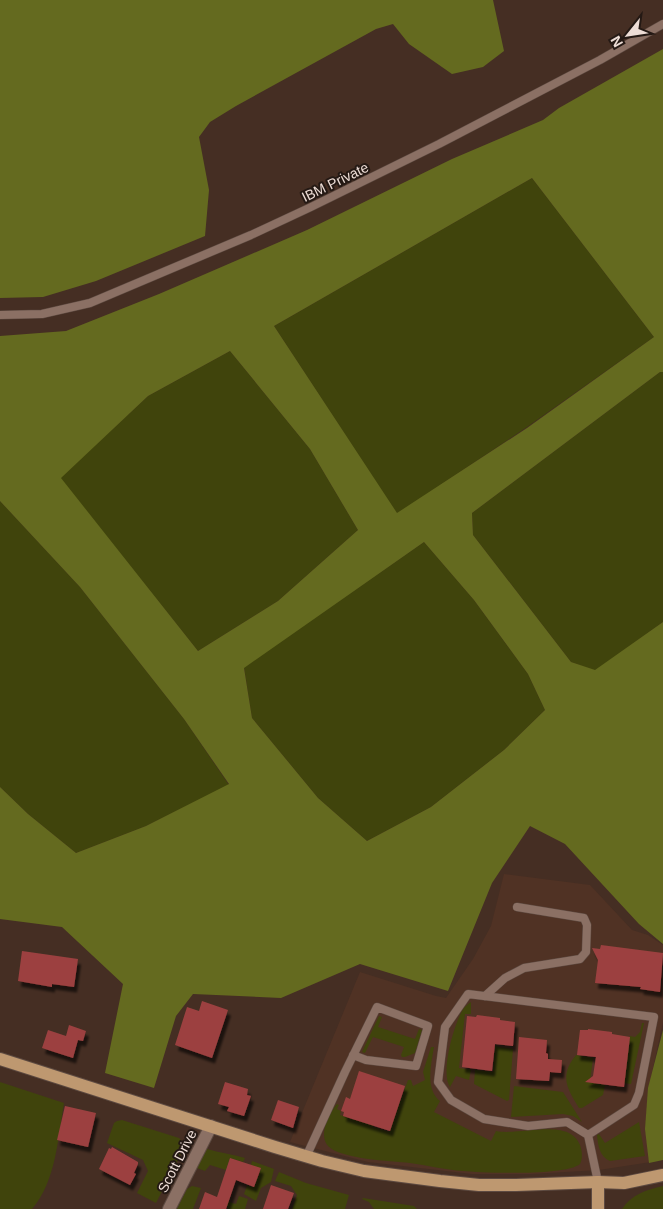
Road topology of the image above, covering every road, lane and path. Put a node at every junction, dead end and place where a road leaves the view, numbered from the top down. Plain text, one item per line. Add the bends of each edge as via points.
1 (663, 24) edge
2 (0, 315) edge
3 (517, 908) dead end
4 (485, 996) junction
5 (353, 1055) junction
6 (0, 1058) edge
7 (211, 1126) junction
8 (588, 1135) junction
9 (306, 1157) junction
10 (663, 1175) edge
11 (598, 1182) junction
12 (169, 1209) edge
13 (598, 1209) edge

1 - 2 lane, IBM Private via 431,148 251,235 90,303 42,314
3 - 4 lane via 584,918 587,925 586,952 580,959 524,968
4 - 8 lane via 468,994 445,1027 438,1082 451,1100 484,1118 528,1126 567,1122
4 - 8 lane via 654,1017 640,1092 634,1104
5 - 5 lane via 377,1007 428,1026 416,1066 366,1060
5 - 9 lane
6 - 7 main road
7 - 9 main road
7 - 12 street, Scott Drive
8 - 11 lane
9 - 11 main road via 364,1171 440,1182 516,1185
10 - 11 main road via 624,1183
11 - 13 main road

